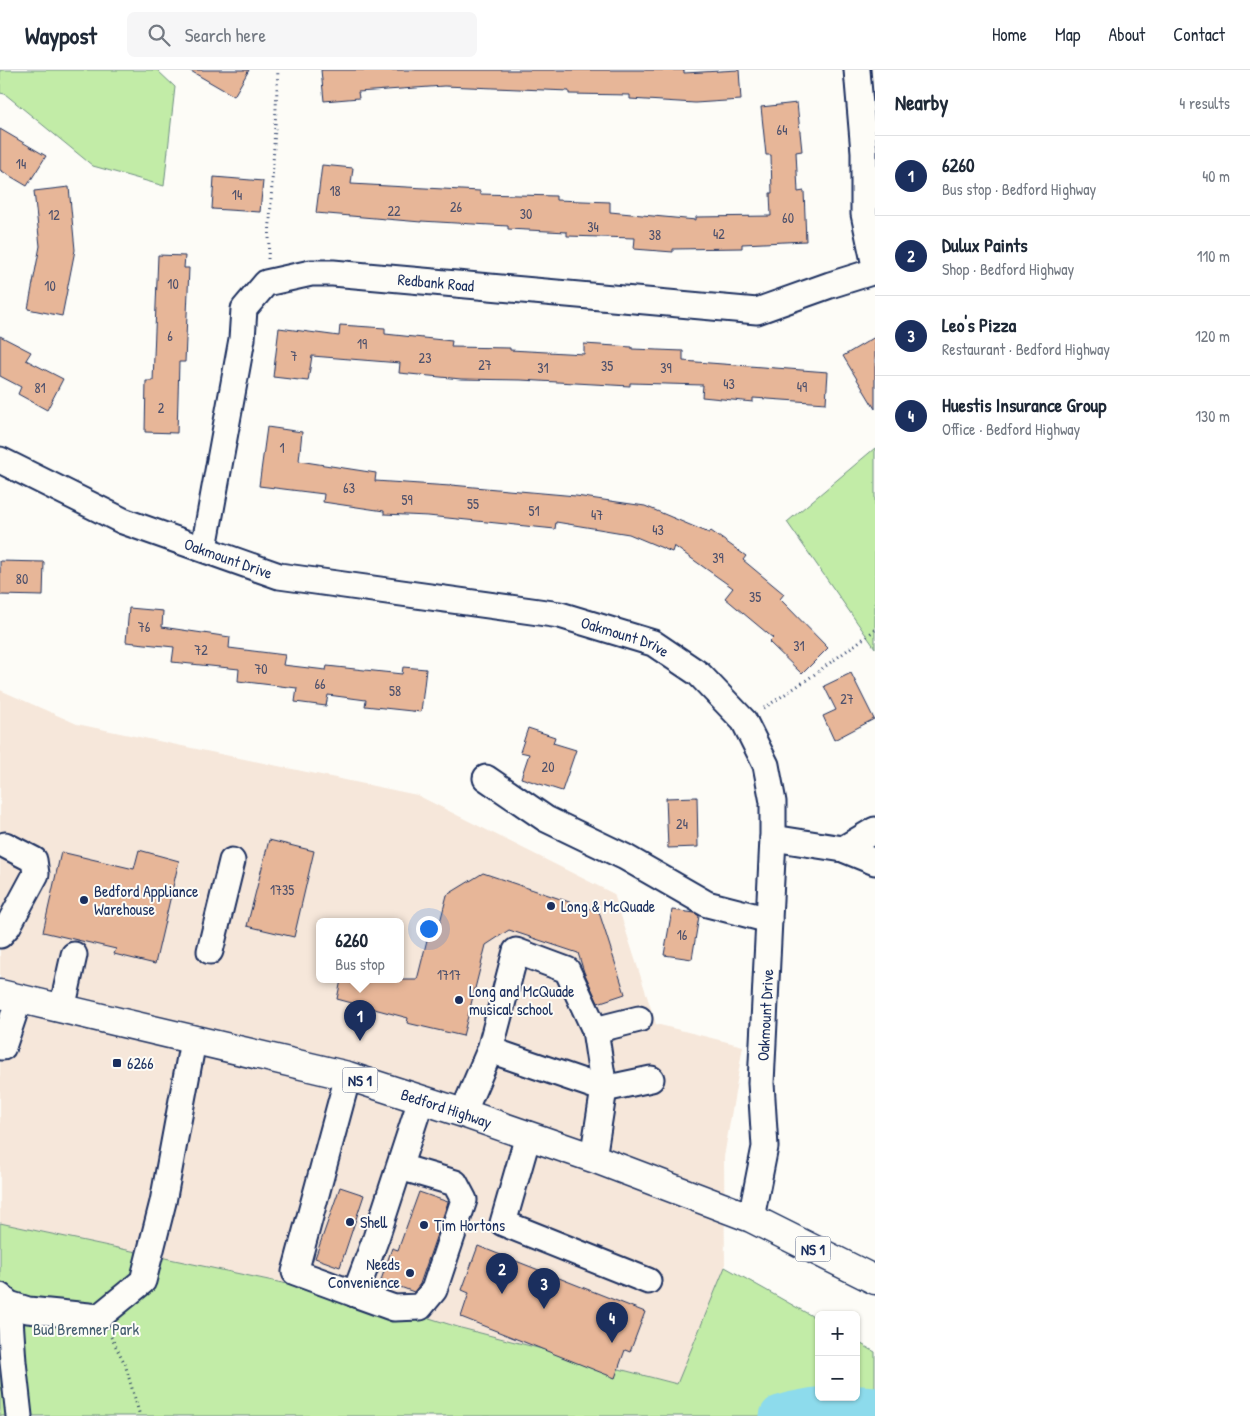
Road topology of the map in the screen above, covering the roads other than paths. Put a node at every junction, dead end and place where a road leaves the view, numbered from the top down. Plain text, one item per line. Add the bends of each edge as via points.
1 (857, 70) edge
2 (875, 266) edge
3 (875, 271) edge
4 (0, 460) edge
5 (204, 548) junction
6 (486, 778) dead end
7 (875, 830) edge
8 (773, 838) junction
9 (5, 845) dead end
10 (843, 849) junction
11 (232, 861) dead end
12 (875, 862) edge
13 (769, 920) junction
14 (0, 935) edge
15 (210, 951) dead end
16 (74, 955) dead end
17 (10, 997) edge
18 (62, 1009) junction
19 (639, 1020) dead end
20 (595, 1030) junction
21 (193, 1041) junction
22 (490, 1050) junction
23 (1, 1051) edge
24 (348, 1076) junction
25 (651, 1080) dead end
26 (604, 1089) junction
27 (421, 1100) junction
28 (463, 1114) junction
29 (528, 1136) junction
30 (593, 1158) junction
31 (400, 1166) junction
32 (751, 1218) junction
33 (875, 1280) edge
34 (648, 1281) dead end
35 (355, 1294) junction
36 (4, 1300) edge
37 (19, 1416) edge

1 - 2 street via 864,152 864,214
3 - 5 street, Redbank Road via 757,311 332,273 312,273 266,282 244,309 242,339
4 - 5 street, Oakmount Drive via 124,521
5 - 8 street, Oakmount Drive via 279,576 560,615 653,644 699,674 744,720 766,764 773,802
6 - 13 street via 546,819 625,856 707,904
7 - 10 street
8 - 10 street
8 - 13 street, Oakmount Drive
9 - 14 street via 34,860 36,874
10 - 12 street
11 - 15 street
13 - 32 street, Oakmount Drive via 761,1083 765,1147
16 - 18 street
17 - 18 main road, Bedford Highway / NS 1
17 - 23 street
18 - 21 main road, Bedford Highway / NS 1
19 - 20 street
20 - 22 street via 567,970 516,951
20 - 26 street
21 - 24 main road, Bedford Highway / NS 1
21 - 36 street via 163,1202 143,1281 99,1317 28,1310
22 - 26 street
22 - 28 street
24 - 27 main road, Bedford Highway / NS 1
24 - 35 street via 295,1272
25 - 26 street
26 - 30 street
27 - 28 main road, Bedford Highway / NS 1
27 - 31 street
28 - 29 main road, Bedford Highway / NS 1
29 - 30 main road, Bedford Highway / NS 1
29 - 34 street via 504,1223
30 - 32 main road, Bedford Highway / NS 1
31 - 35 street
31 - 35 street via 456,1183 464,1200 434,1290 420,1307 394,1308
32 - 33 main road, Bedford Highway / NS 1
36 - 37 street

